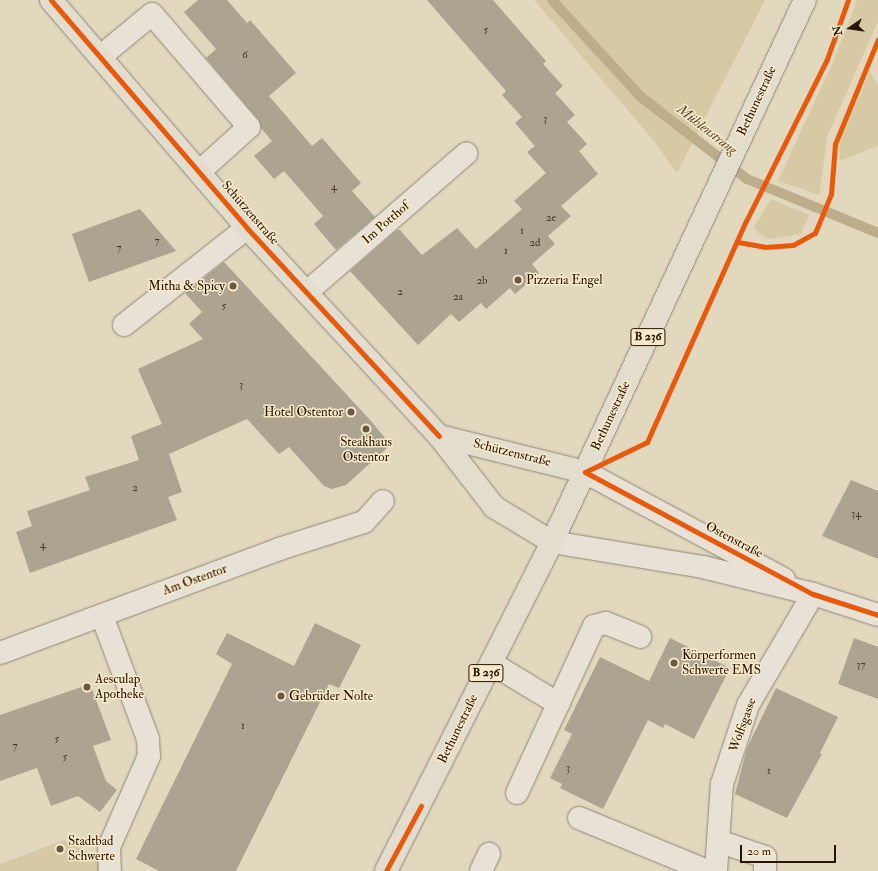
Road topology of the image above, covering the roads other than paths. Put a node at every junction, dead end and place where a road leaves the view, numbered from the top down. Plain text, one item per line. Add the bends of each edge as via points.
1 (51, 0) edge
2 (805, 0) edge
3 (100, 57) junction
4 (466, 154) dead end
5 (199, 172) junction
6 (247, 228) junction
7 (307, 292) junction
8 (124, 325) dead end
9 (439, 436) junction
10 (585, 472) junction
11 (383, 501) dead end
12 (552, 542) junction
13 (813, 594) junction
14 (878, 615) edge
15 (102, 616) junction
16 (640, 637) dead end
17 (0, 653) edge
18 (491, 663) junction
19 (559, 704) junction
20 (517, 793) dead end
21 (579, 818) dead end
22 (718, 841) junction
23 (110, 871) edge
24 (386, 871) edge
25 (707, 871) edge
26 (716, 871) edge
27 (765, 871) edge

1 - 3 main road, Schützenstraße
2 - 10 main road, Bethunestraße / B 236
3 - 5 main road, Schützenstraße
3 - 5 street via 152,14 249,127
4 - 7 street, Im Potthof
5 - 6 main road, Schützenstraße
6 - 7 main road, Schützenstraße
6 - 8 street
7 - 9 main road, Schützenstraße
9 - 10 main road, Schützenstraße
9 - 12 main road, Schützenstraße via 494,507
10 - 12 main road, Bethunestraße / B 236
10 - 13 street, Ostenstraße
11 - 15 street, Am Ostentor via 364,522 279,549
12 - 13 street, Ostenstraße via 703,567
12 - 18 main road, Bethunestraße / B 236
13 - 14 street, Ostenstraße
13 - 22 street, Wolfsgasse via 748,705 722,784
15 - 17 street, Am Ostentor
15 - 23 street via 148,739 149,756 109,847
16 - 19 street via 606,623 594,626
18 - 19 street
18 - 24 main road, Bethunestraße / B 236
19 - 20 street
21 - 25 street
22 - 26 street, Wolfsgasse
22 - 27 street via 765,857

